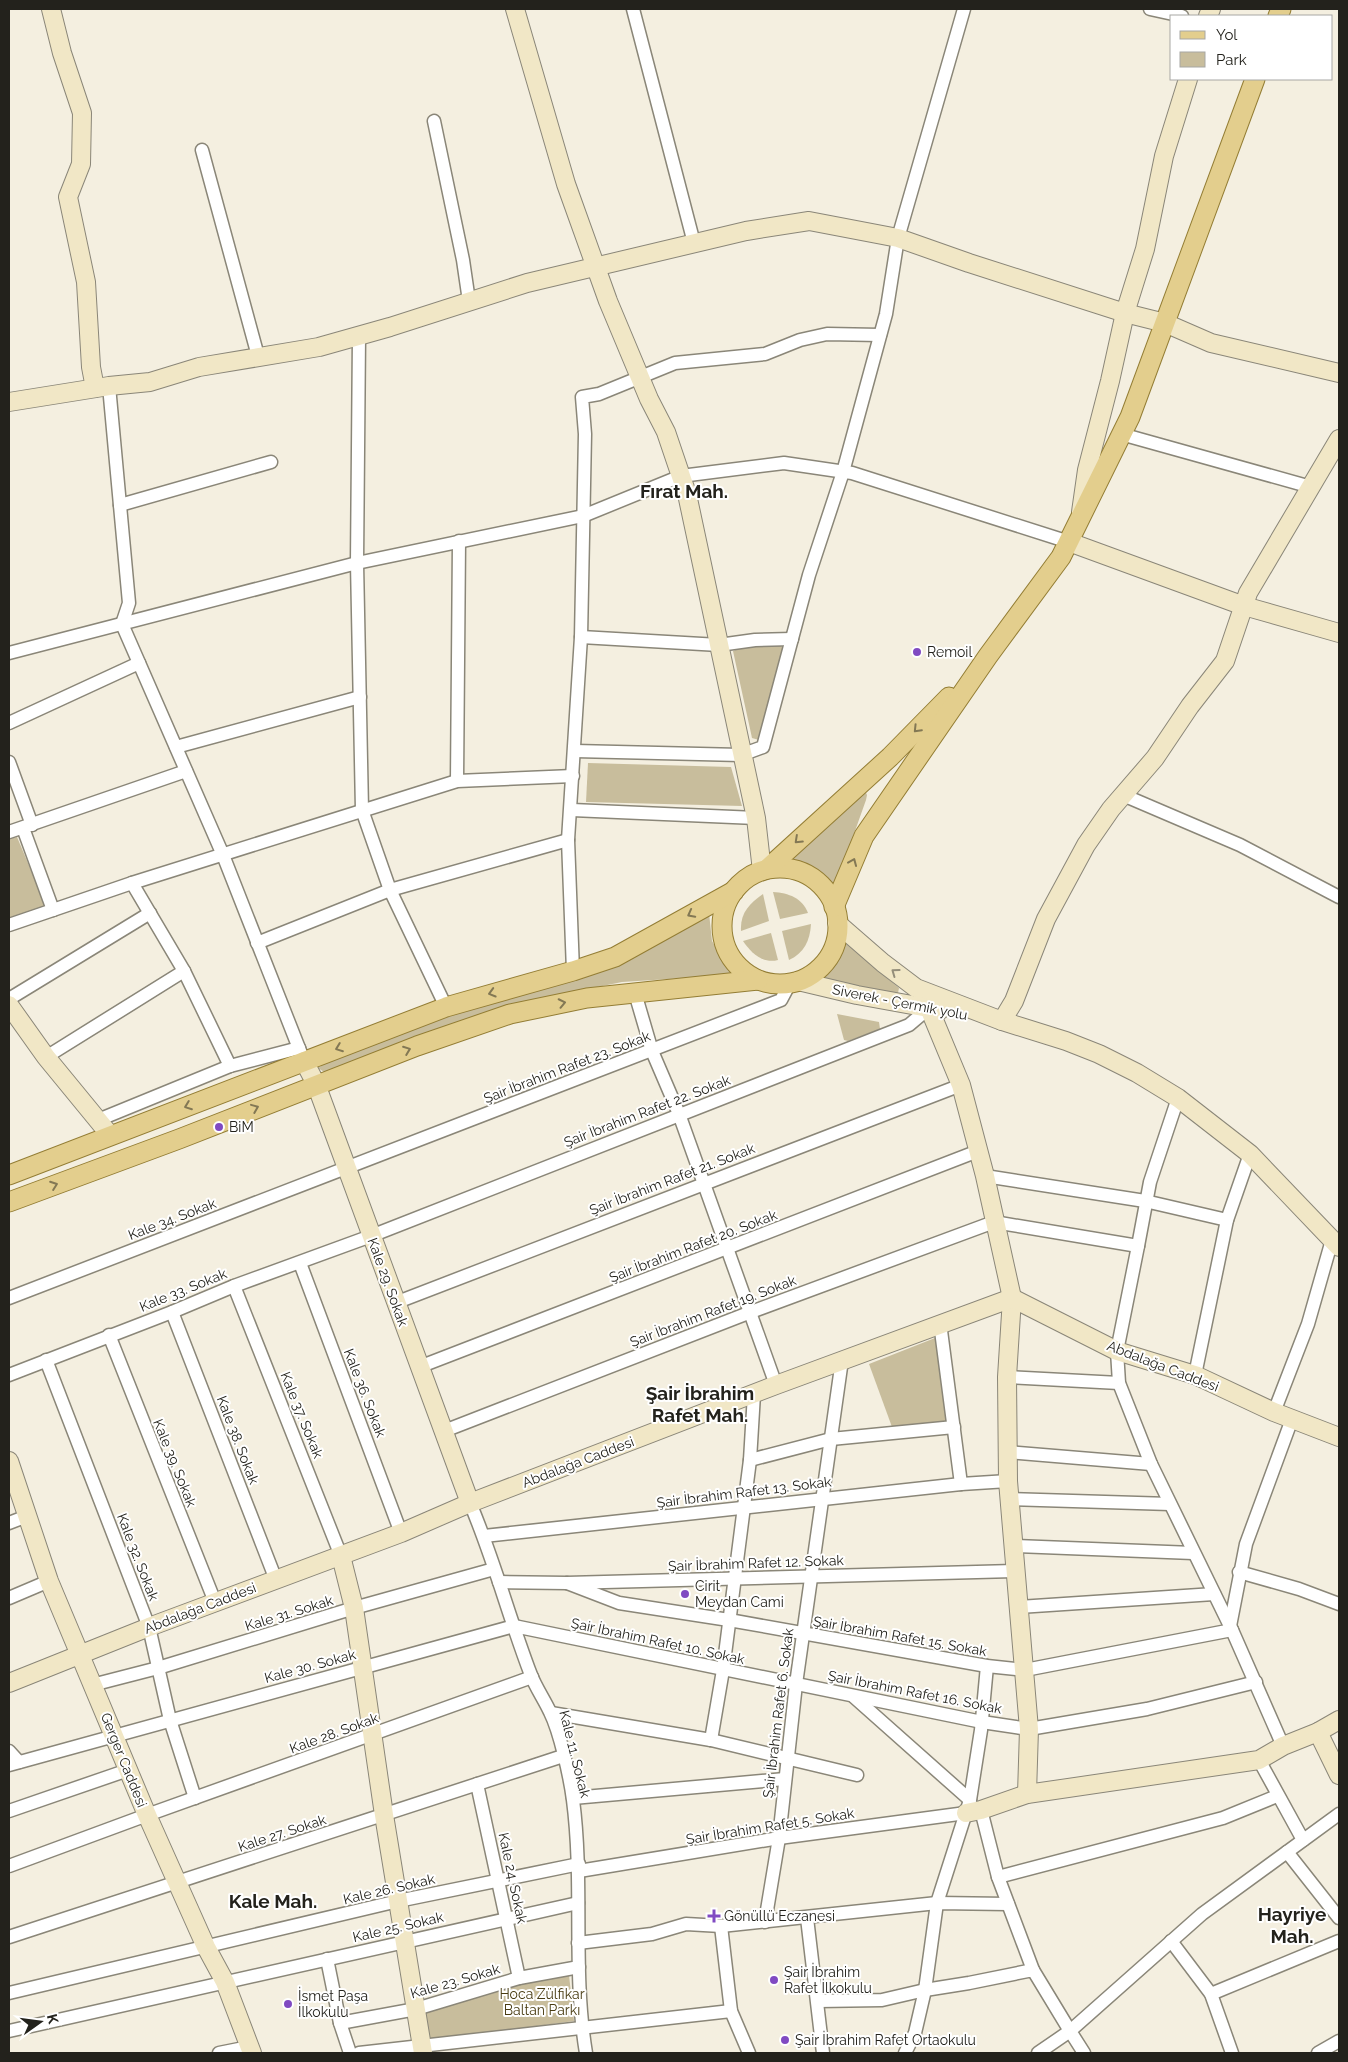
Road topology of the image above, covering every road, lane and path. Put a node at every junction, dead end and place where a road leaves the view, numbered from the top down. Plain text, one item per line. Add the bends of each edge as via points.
1 (51, 9) edge
2 (516, 9) edge
3 (633, 9) edge
4 (964, 9) edge
5 (1150, 9) edge
6 (1177, 15) edge
7 (1188, 80) edge
8 (1255, 80) edge
9 (434, 121) dead end
10 (202, 150) dead end
11 (898, 238) junction
12 (694, 243) junction
13 (596, 266) junction
14 (469, 302) junction
15 (1125, 313) junction
16 (1165, 324) junction
17 (880, 335) junction
18 (359, 336) junction
19 (258, 356) junction
20 (1339, 373) edge
21 (640, 377) junction
22 (102, 387) junction
23 (9, 402) edge
24 (1122, 434) junction
25 (1339, 439) edge
26 (271, 462) dead end
27 (843, 472) junction
28 (681, 476) junction
29 (1311, 487) junction
30 (120, 505) junction
31 (583, 516) junction
32 (1080, 518) junction
33 (458, 541) junction
34 (1068, 542) junction
35 (357, 563) junction
36 (1244, 606) junction
37 (122, 624) junction
38 (1339, 633) edge
39 (581, 637) junction
40 (792, 639) junction
41 (719, 645) junction
42 (9, 653) edge
43 (988, 656) junction
44 (139, 663) junction
45 (360, 697) junction
46 (9, 722) edge
47 (176, 747) junction
48 (575, 751) junction
49 (741, 755) junction
50 (9, 762) edge
51 (186, 771) junction
52 (573, 776) junction
53 (457, 781) junction
54 (1123, 795) junction
55 (362, 810) junction
56 (572, 810) junction
57 (756, 818) junction
58 (27, 826) junction
59 (9, 832) edge
60 (568, 840) junction
61 (223, 855) junction
62 (765, 870) junction
63 (132, 883) junction
64 (390, 890) junction
65 (734, 891) junction
66 (1339, 897) edge
67 (53, 910) junction
68 (150, 913) junction
69 (836, 915) junction
70 (9, 925) edge
71 (257, 942) junction
72 (573, 970) junction
73 (184, 971) junction
74 (758, 980) junction
75 (794, 982) junction
76 (916, 988) junction
77 (635, 993) junction
78 (9, 999) edge
79 (9, 1005) edge
80 (446, 1007) junction
81 (929, 1008) junction
82 (1002, 1021) junction
83 (652, 1051) junction
84 (302, 1055) junction
85 (46, 1057) junction
86 (230, 1066) junction
87 (316, 1084) junction
88 (961, 1085) junction
89 (1178, 1098) junction
90 (679, 1114) junction
91 (98, 1120) junction
92 (110, 1135) junction
93 (978, 1151) junction
94 (1250, 1154) junction
95 (346, 1168) junction
96 (9, 1175) edge
97 (985, 1176) junction
98 (704, 1183) junction
99 (9, 1202) edge
100 (1146, 1202) junction
101 (1227, 1220) junction
102 (994, 1222) junction
103 (371, 1236) junction
104 (1336, 1244) edge
105 (1138, 1246) junction
106 (727, 1250) junction
107 (300, 1263) junction
108 (234, 1286) junction
109 (9, 1298) edge
110 (1012, 1298) junction
111 (395, 1303) junction
112 (172, 1312) junction
113 (751, 1312) junction
114 (940, 1323) junction
115 (109, 1335) junction
116 (1117, 1351) junction
117 (46, 1360) junction
118 (842, 1360) junction
119 (419, 1367) junction
120 (9, 1375) edge
121 (1195, 1375) junction
122 (1008, 1377) junction
123 (1119, 1383) junction
124 (776, 1385) junction
125 (754, 1394) junction
126 (1274, 1412) junction
127 (1292, 1419) junction
128 (954, 1427) junction
129 (444, 1431) junction
130 (1339, 1437) edge
131 (831, 1439) junction
132 (1008, 1452) junction
133 (750, 1460) junction
134 (9, 1462) edge
135 (1151, 1464) junction
136 (1008, 1481) junction
137 (961, 1484) junction
138 (823, 1498) junction
139 (1010, 1499) junction
140 (470, 1503) junction
141 (1170, 1504) junction
142 (743, 1509) junction
143 (27, 1516) junction
144 (9, 1523) edge
145 (401, 1533) junction
146 (484, 1536) junction
147 (1013, 1546) junction
148 (1193, 1553) junction
149 (341, 1556) junction
150 (494, 1569) junction
151 (1014, 1571) junction
152 (1239, 1572) junction
153 (812, 1576) junction
154 (734, 1578) junction
155 (276, 1580) junction
156 (49, 1581) junction
157 (499, 1582) junction
158 (567, 1584) junction
159 (1214, 1594) junction
160 (9, 1598) edge
161 (215, 1602) junction
162 (1339, 1604) edge
163 (1019, 1607) junction
164 (354, 1608) junction
165 (729, 1620) junction
166 (514, 1626) junction
167 (149, 1627) junction
168 (1231, 1628) junction
169 (803, 1634) junction
170 (81, 1655) junction
171 (987, 1666) junction
172 (363, 1667) junction
173 (158, 1668) junction
174 (723, 1670) junction
175 (1024, 1670) junction
176 (532, 1677) junction
177 (1256, 1682) junction
178 (9, 1683) edge
179 (796, 1684) junction
180 (92, 1685) junction
181 (853, 1696) junction
182 (551, 1713) junction
183 (170, 1720) junction
184 (1339, 1720) edge
185 (982, 1722) junction
186 (1029, 1729) junction
187 (1318, 1732) junction
188 (372, 1735) junction
189 (115, 1736) junction
190 (711, 1740) junction
191 (1283, 1746) junction
192 (9, 1751) edge
193 (564, 1756) junction
194 (787, 1759) junction
195 (1259, 1760) junction
196 (14, 1764) edge
197 (128, 1770) junction
198 (858, 1775) dead end
199 (1339, 1775) edge
200 (785, 1779) junction
201 (477, 1784) junction
202 (1027, 1794) junction
203 (1277, 1796) junction
204 (196, 1798) junction
205 (573, 1798) junction
206 (973, 1808) junction
207 (9, 1811) edge
208 (1339, 1814) edge
209 (147, 1815) junction
210 (384, 1816) junction
211 (779, 1838) junction
212 (1303, 1840) junction
213 (1287, 1852) junction
214 (9, 1866) edge
215 (579, 1868) junction
216 (998, 1877) junction
217 (498, 1881) junction
218 (178, 1883) junction
219 (398, 1901) junction
220 (578, 1903) junction
221 (937, 1904) junction
222 (1008, 1904) junction
223 (505, 1918) junction
224 (807, 1918) junction
225 (1339, 1918) edge
226 (765, 1922) junction
227 (721, 1926) junction
228 (9, 1937) edge
229 (406, 1940) junction
230 (1171, 1941) junction
231 (1339, 1941) edge
232 (578, 1943) junction
233 (206, 1947) junction
234 (327, 1959) junction
235 (578, 1967) junction
236 (1033, 1970) junction
237 (519, 1978) junction
238 (225, 1982) junction
239 (925, 1990) junction
240 (9, 1993) edge
241 (1211, 1994) junction
242 (818, 2001) junction
243 (416, 2008) junction
244 (731, 2011) junction
245 (340, 2023) junction
246 (582, 2028) junction
247 (9, 2031) edge
248 (1070, 2031) junction
249 (1339, 2041) edge
250 (1054, 2048) edge
251 (251, 2050) edge
252 (423, 2050) edge
253 (219, 2053) edge
254 (350, 2053) edge
255 (359, 2053) edge
256 (586, 2053) edge
257 (749, 2053) edge
258 (823, 2053) edge
259 (905, 2053) edge
260 (1038, 2053) edge
261 (1084, 2053) edge
262 (1232, 2053) edge
263 (1318, 2053) edge

1 - 22 street via 82,113 81,164 68,197 86,282 91,367
2 - 13 street via 566,184
3 - 12 street
4 - 11 street
5 - 6 street
7 - 15 street via 1164,156 1144,249
8 - 16 main road
9 - 14 street
10 - 19 street
11 - 12 street via 809,222
11 - 15 street
11 - 17 street
12 - 13 street
13 - 14 street
13 - 21 street
14 - 18 street
15 - 16 street
15 - 32 street via 1087,470
16 - 20 street via 1211,343
16 - 24 main road
17 - 21 street via 828,334 800,340 765,354 674,363
17 - 27 street
18 - 19 street via 318,347
18 - 35 street
19 - 22 street via 150,382
21 - 28 street via 666,432
21 - 31 street via 599,394 582,397 585,434
22 - 23 street
22 - 30 street
24 - 29 street
24 - 32 main road
25 - 29 street
26 - 30 street
27 - 28 street via 784,463
27 - 34 street
27 - 40 street
28 - 31 street
28 - 41 street
29 - 36 street via 1259,573
30 - 37 street via 128,603
31 - 33 street
31 - 39 street
32 - 34 main road
33 - 35 street
33 - 53 street
34 - 36 street
34 - 43 main road via 1061,557
35 - 37 street
35 - 45 street
36 - 38 street
36 - 54 street via 1225,661 1155,758
37 - 42 street
37 - 44 street
39 - 41 street
39 - 48 street
40 - 41 street
40 - 49 street via 763,747
41 - 49 street
43 -> 62 main road via 890,757
69 -> 43 main road via 864,836
44 - 46 street
44 - 47 street
45 - 47 street
45 - 55 street
47 - 51 street
48 - 49 street
48 - 52 street
49 - 57 street
50 - 58 street
51 - 58 street
51 - 61 street
52 - 53 street
52 - 56 street
53 - 55 street
54 - 66 street via 1240,845
54 - 82 street via 1086,845 1046,919 1014,1001
55 - 61 street
55 - 64 street
56 - 57 street
56 - 60 street
57 - 62 street
58 - 59 street
58 - 67 street
60 - 64 street
60 - 72 street
61 - 63 street
61 - 71 street
62 - 65 main road via 742,882
62 - 69 main road via 784,868 815,880 827,892
63 - 67 street
63 - 68 street
64 - 71 street
64 - 80 street
65 -> 72 main road via 615,957
65 - 74 main road via 722,918 724,941 734,962
67 - 70 street
68 - 73 street
68 - 78 street
69 - 75 main road via 834,946 823,965 812,975
76 -> 69 street, Siverek - Çermik yolu via 883,963
71 - 84 street
72 -> 80 main road
73 - 85 street
73 - 86 street
74 - 75 main road via 774,984
74 - 77 main road
75 - 81 street, Siverek - Çermik yolu
75 - 83 street, Şair İbrahim Rafet 23. Sokak via 781,1000
76 - 81 street
76 - 82 street, Siverek - Çermik yolu
77 - 83 street
87 -> 77 main road via 510,1014 588,998
79 - 85 street
80 -> 84 main road
81 - 82 street, Siverek - Çermik yolu
81 - 88 street
81 - 90 street, Şair İbrahim Rafet 22. Sokak via 909,1025
82 - 89 street, Siverek - Çermik yolu via 1099,1054
83 - 90 street
83 - 95 street, Şair İbrahim Rafet 23. Sokak
84 - 86 street
84 - 87 street, Kale 29. Sokak
84 -> 92 main road
85 - 91 street
86 - 91 street
87 - 95 street, Kale 29. Sokak
99 -> 87 main road
88 - 93 street
88 - 98 street, Şair İbrahim Rafet 21. Sokak
89 - 94 street, Siverek - Çermik yolu
89 - 100 street
90 - 98 street
90 - 103 street, Şair İbrahim Rafet 22. Sokak
91 - 92 street
92 - 96 main road
93 - 97 street
93 - 106 street, Şair İbrahim Rafet 20. Sokak
94 - 101 street
94 - 104 street, Siverek - Çermik yolu
95 - 103 street, Kale 29. Sokak
95 - 109 street, Kale 34. Sokak
97 - 100 street
97 - 102 street
98 - 106 street
98 - 111 street, Şair İbrahim Rafet 21. Sokak
100 - 101 street
100 - 105 street
101 - 121 street
102 - 105 street
102 - 110 street
102 - 113 street, Şair İbrahim Rafet 19. Sokak
103 - 107 street, Kale 33. Sokak
103 - 111 street, Kale 29. Sokak
104 - 126 street
105 - 116 street
106 - 113 street
106 - 119 street, Şair İbrahim Rafet 20. Sokak
107 - 108 street, Kale 33. Sokak
107 - 145 street, Kale 36. Sokak
108 - 112 street, Kale 33. Sokak
108 - 149 street, Kale 37. Sokak
110 - 114 street, Abdalağa Caddesi
110 - 116 street, Abdalağa Caddesi
110 - 122 street
111 - 119 street, Kale 29. Sokak
112 - 115 street, Kale 33. Sokak
112 - 155 street, Kale 38. Sokak
113 - 124 street
113 - 129 street, Şair İbrahim Rafet 19. Sokak
114 - 118 street, Abdalağa Caddesi
114 - 128 street
115 - 117 street, Kale 33. Sokak
115 - 161 street, Kale 39. Sokak
116 - 121 street, Abdalağa Caddesi
116 - 123 street
117 - 120 street, Kale 33. Sokak
117 - 167 street, Kale 32. Sokak
118 - 124 street, Abdalağa Caddesi
118 - 131 street, Şair İbrahim Rafet 6. Sokak
119 - 129 street, Kale 29. Sokak
121 - 126 street, Abdalağa Caddesi
122 - 123 street
122 - 132 street
123 - 135 street
124 - 125 street, Abdalağa Caddesi
125 - 133 street
125 - 140 street, Abdalağa Caddesi
126 - 127 street, Abdalağa Caddesi
127 - 130 street, Abdalağa Caddesi
127 - 152 street via 1246,1544
128 - 131 street
128 - 137 street
129 - 140 street, Kale 29. Sokak
131 - 133 street
131 - 138 street, Şair İbrahim Rafet 6. Sokak
132 - 135 street
132 - 136 street
133 - 142 street
134 - 143 street, Gerger Caddesi
135 - 141 street
136 - 137 street, Şair İbrahim Rafet 13. Sokak
136 - 139 street
137 - 138 street, Şair İbrahim Rafet 13. Sokak
138 - 142 street, Şair İbrahim Rafet 13. Sokak
138 - 153 street, Şair İbrahim Rafet 6. Sokak
139 - 141 street
139 - 147 street
140 - 145 street, Abdalağa Caddesi
140 - 146 street, Kale 11. Sokak
141 - 148 street
142 - 146 street, Şair İbrahim Rafet 13. Sokak
142 - 154 street
143 - 144 street
143 - 156 street, Gerger Caddesi
145 - 149 street, Abdalağa Caddesi
146 - 150 street, Kale 11. Sokak
147 - 148 street
147 - 151 street
148 - 159 street
149 - 155 street, Abdalağa Caddesi
149 - 164 street
150 - 157 street, Kale 11. Sokak
150 - 164 street, Kale 31. Sokak
151 - 153 street, Şair İbrahim Rafet 12. Sokak
151 - 163 street
152 - 162 street via 1299,1588
152 - 168 street
153 - 154 street, Şair İbrahim Rafet 12. Sokak
153 - 169 street, Şair İbrahim Rafet 6. Sokak
154 - 158 street, Şair İbrahim Rafet 12. Sokak
154 - 165 street
155 - 161 street, Abdalağa Caddesi
156 - 160 street
156 - 170 street, Gerger Caddesi
157 - 158 street, Şair İbrahim Rafet 12. Sokak
157 - 166 street, Kale 11. Sokak
158 - 165 street, Şair İbrahim Rafet 15. Sokak via 619,1603
159 - 163 street
159 - 168 street
161 - 167 street, Abdalağa Caddesi
163 - 175 street
164 - 172 street
164 - 173 street, Kale 31. Sokak
165 - 169 street, Şair İbrahim Rafet 15. Sokak
165 - 174 street
166 - 172 street, Kale 30. Sokak
166 - 174 street, Şair İbrahim Rafet 10. Sokak
166 - 176 street, Kale 11. Sokak
167 - 170 street, Abdalağa Caddesi
167 - 173 street, Kale 32. Sokak
168 - 175 street, Şair İbrahim Rafet 15. Sokak
168 - 177 street
169 - 171 street, Şair İbrahim Rafet 15. Sokak
169 - 179 street, Şair İbrahim Rafet 6. Sokak
170 - 178 street, Abdalağa Caddesi
170 - 180 street, Gerger Caddesi
171 - 175 street, Şair İbrahim Rafet 15. Sokak
171 - 185 street
172 - 183 street, Kale 30. Sokak
172 - 188 street
173 - 180 street, Kale 31. Sokak
173 - 183 street, Kale 32. Sokak
174 - 179 street, Şair İbrahim Rafet 10. Sokak
174 - 190 street
175 - 186 street
176 - 182 street, Kale 11. Sokak
176 - 188 street, Kale 28. Sokak
177 - 186 street, Şair İbrahim Rafet 16. Sokak via 1147,1709
177 - 191 street
179 - 181 street, Şair İbrahim Rafet 16. Sokak
179 - 194 street, Şair İbrahim Rafet 6. Sokak
180 - 189 street, Gerger Caddesi
181 - 185 street, Şair İbrahim Rafet 16. Sokak
181 - 206 street
182 - 190 street
182 - 193 street, Kale 11. Sokak
183 - 189 street, Kale 30. Sokak
183 - 204 street, Kale 32. Sokak
184 - 187 street
185 - 186 street, Şair İbrahim Rafet 16. Sokak
185 - 206 street
186 - 202 street
187 - 191 street
187 - 199 street
188 - 204 street, Kale 28. Sokak
188 - 210 street
189 - 196 street, Kale 30. Sokak
189 - 197 street, Gerger Caddesi
190 - 194 street
191 - 195 street
192 - 196 street
193 - 201 street, Kale 27. Sokak
193 - 205 street, Kale 11. Sokak
194 - 198 street
194 - 200 street, Şair İbrahim Rafet 6. Sokak
195 - 202 street
195 - 203 street
197 - 207 street
197 - 209 street, Gerger Caddesi
200 - 205 street
200 - 211 street, Şair İbrahim Rafet 6. Sokak
201 - 210 street, Kale 27. Sokak
201 - 217 street, Kale 24. Sokak
202 - 206 street
203 - 212 street
203 - 216 street via 1223,1818
204 - 209 street, Kale 28. Sokak
205 - 215 street, Kale 11. Sokak
206 - 211 street, Şair İbrahim Rafet 5. Sokak
206 - 216 street
206 - 221 street
208 - 212 street
209 - 214 street, Kale 28. Sokak
209 - 218 street, Gerger Caddesi
210 - 218 street, Kale 27. Sokak
210 - 219 street
211 - 215 street, Şair İbrahim Rafet 5. Sokak
211 - 226 street, Şair İbrahim Rafet 6. Sokak
212 - 213 street
213 - 225 street
213 - 230 street via 1202,1914
215 - 217 street, Kale 26. Sokak
215 - 220 street, Kale 11. Sokak
216 - 222 street
217 - 219 street, Kale 26. Sokak
217 - 223 street, Kale 24. Sokak
218 - 228 street, Kale 27. Sokak
218 - 233 street, Gerger Caddesi
219 - 229 street
219 - 233 street, Kale 26. Sokak
220 - 223 street, Kale 25. Sokak
220 - 232 street, Kale 11. Sokak
221 - 222 street
221 - 224 street
221 - 239 street
222 - 236 street
223 - 229 street, Kale 25. Sokak
223 - 237 street, Kale 24. Sokak
224 - 226 street
224 - 242 street
226 - 227 street
227 - 232 street via 686,1924 652,1934
227 - 244 street
229 - 234 street, Kale 25. Sokak
229 - 243 street
230 - 241 street
230 - 248 street
231 - 241 street
232 - 235 street, Kale 11. Sokak
233 - 238 street, Gerger Caddesi
233 - 240 street, Kale 26. Sokak
234 - 238 street, Kale 25. Sokak
234 - 245 street
235 - 237 street, Kale 23. Sokak
235 - 246 street, Kale 11. Sokak
236 - 239 street
236 - 248 street
237 - 243 street, Kale 23. Sokak
238 - 247 street, Kale 25. Sokak
238 - 251 street, Gerger Caddesi
239 - 242 street via 882,2000
239 - 259 street via 914,2033
241 - 262 street
242 - 258 street
243 - 245 street, Kale 23. Sokak
243 - 252 street
244 - 246 street
244 - 257 street
245 - 254 street
246 - 252 street
246 - 256 street, Kale 11. Sokak
248 - 250 street
248 - 261 street
249 - 263 street
250 - 260 street
251 - 253 street
252 - 255 street

